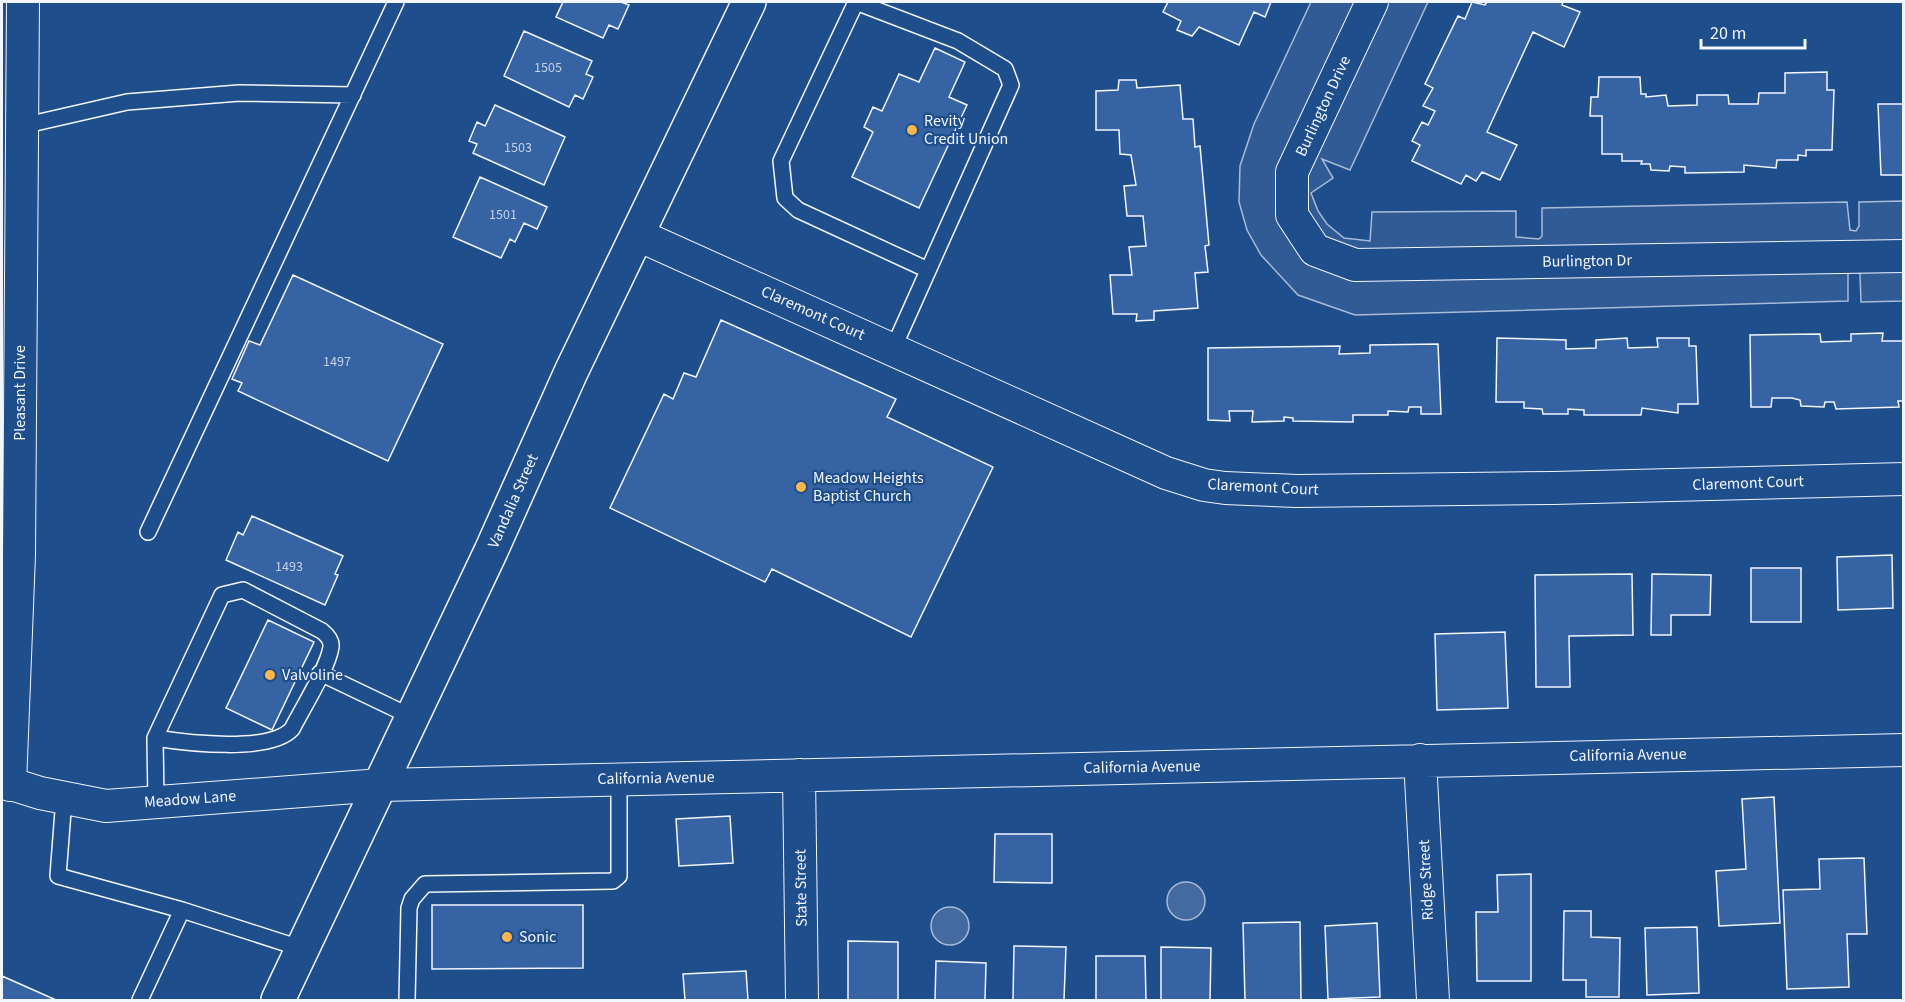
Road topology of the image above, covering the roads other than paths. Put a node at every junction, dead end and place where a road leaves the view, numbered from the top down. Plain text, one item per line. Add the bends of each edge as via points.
1 (23, 2) edge
2 (396, 2) edge
3 (749, 2) edge
4 (855, 2) edge
5 (1372, 2) edge
6 (353, 95) junction
7 (22, 126) junction
8 (1292, 215) joint
9 (638, 235) junction
10 (1904, 255) edge
11 (928, 270) junction
12 (893, 349) junction
13 (1904, 479) edge
14 (148, 532) dead end
15 (320, 673) junction
16 (412, 717) junction
17 (155, 738) junction
18 (1904, 750) edge
19 (1420, 760) junction
20 (799, 775) junction
21 (619, 779) junction
22 (4, 785) edge
23 (381, 785) junction
24 (64, 798) junction
25 (156, 802) junction
26 (182, 910) junction
27 (303, 949) junction
28 (140, 1000) edge
29 (278, 1000) edge
30 (407, 1000) edge
31 (802, 1000) edge
32 (1433, 1000) edge

1 - 7 street, Pleasant Drive
2 - 6 lane
3 - 9 main road, Vandalia Street
4 - 11 lane via 781,161 785,198 798,210
4 - 11 lane via 958,41 1005,69 1011,85
5 - 8 street, Burlington Drive via 1292,172
6 - 7 lane via 239,93 127,102
6 - 14 lane
7 - 22 street, Pleasant Drive via 19,555
8 - 10 street, Burlington Dr via 1315,250 1355,265
9 - 12 street, Claremont Court
9 - 16 main road, Vandalia Street
11 - 12 lane
12 - 13 street, Claremont Court via 1166,473 1225,489 1553,489
15 - 16 lane
15 - 17 lane via 292,729 271,742 191,743
15 - 17 lane via 331,646 322,631 243,590 222,596
16 - 23 main road, Vandalia Street
17 - 25 lane
18 - 19 street, California Avenue
19 - 20 street, California Avenue
19 - 32 street, Ridge Street
20 - 21 street, California Avenue
20 - 31 street, State Street
21 - 23 street, California Avenue
21 - 30 lane via 619,876 613,881 425,884 412,898 409,908
22 - 24 street, Meadow Lane
23 - 25 street, Meadow Lane
23 - 27 main road, Vandalia Street
24 - 25 street, Meadow Lane via 106,806
24 - 26 lane via 58,876
26 - 27 lane
26 - 28 lane
27 - 29 main road, Vandalia Street

